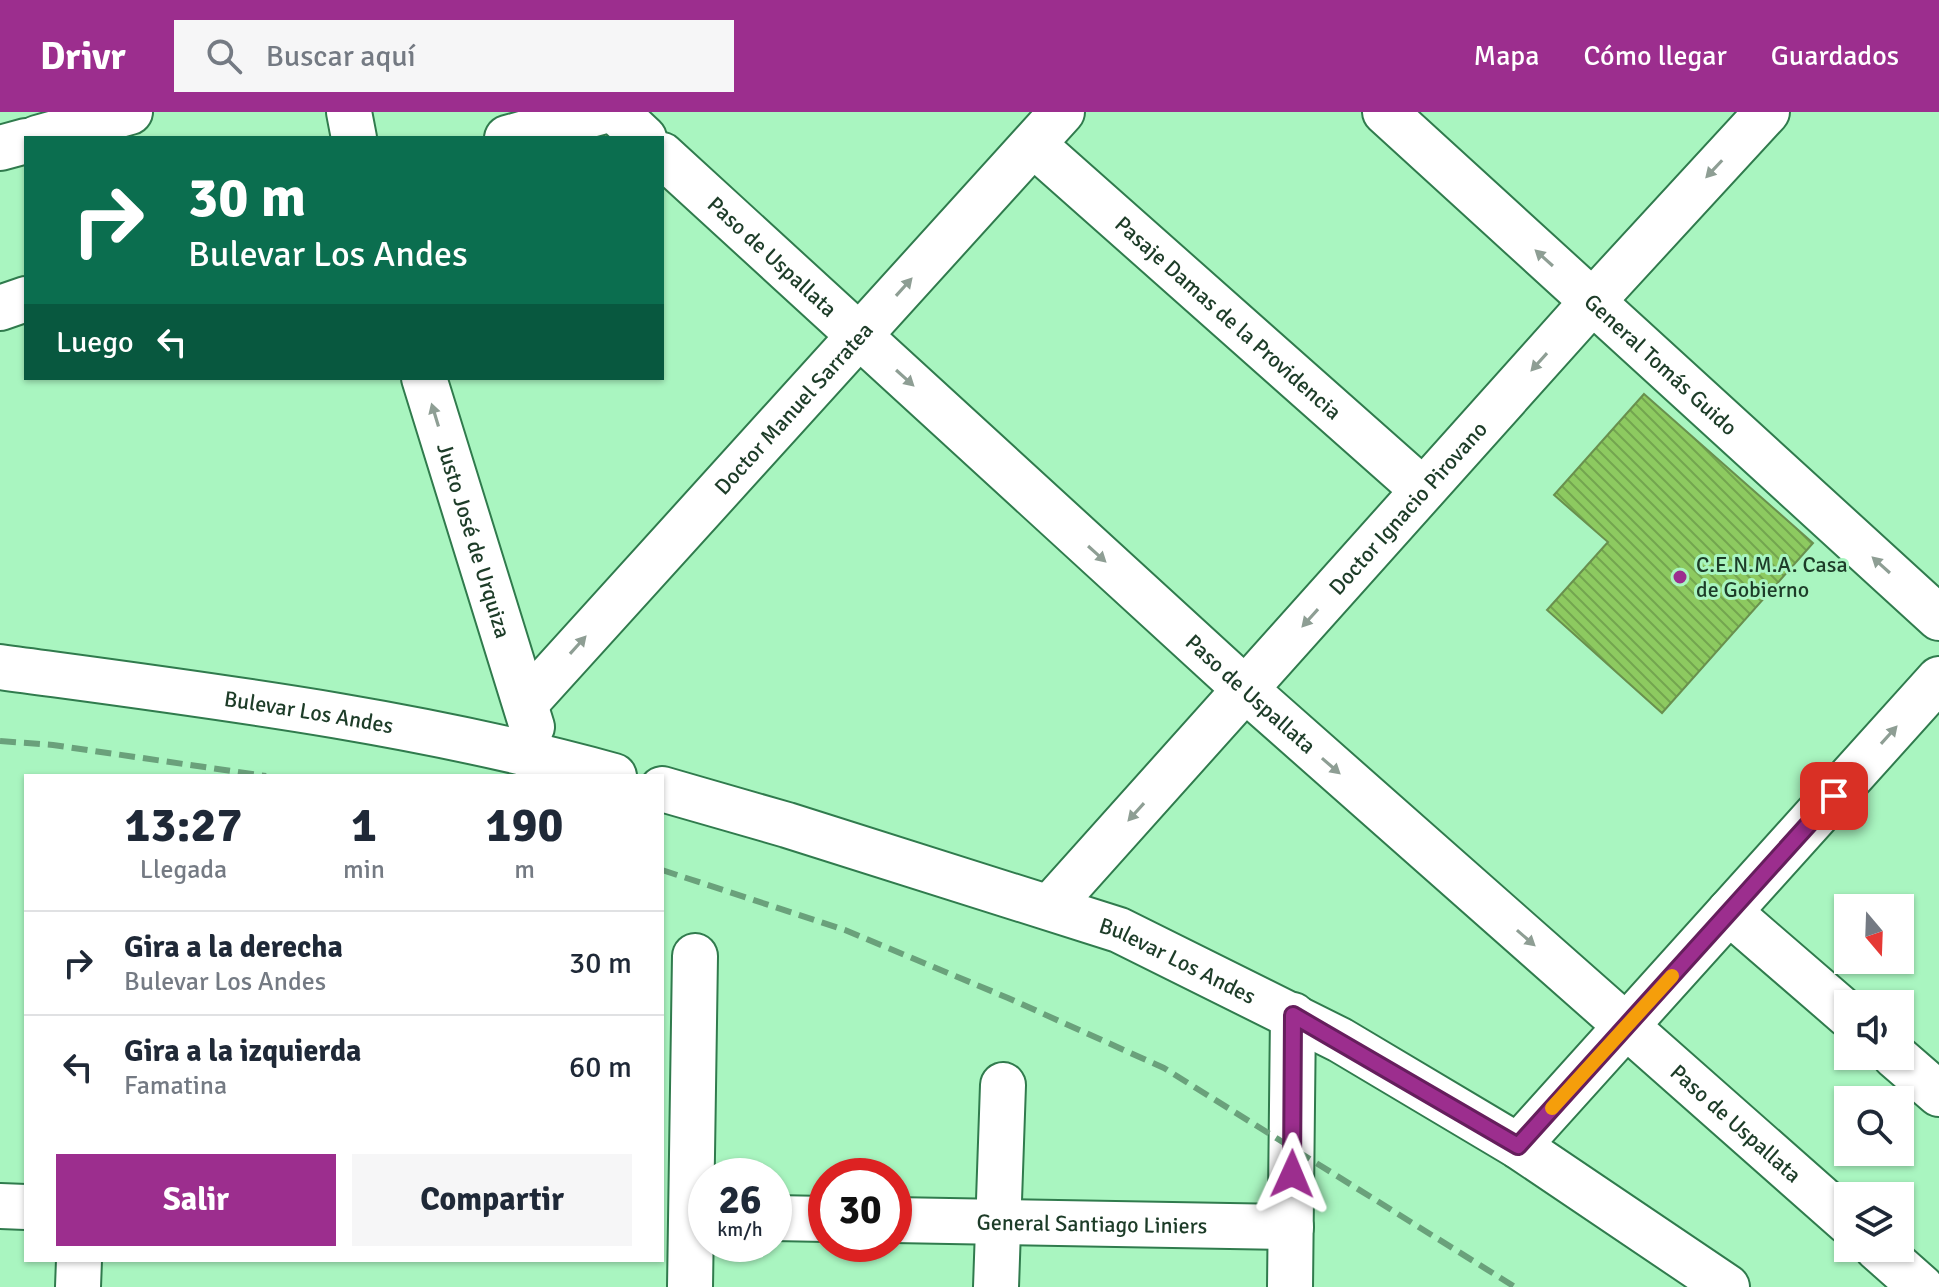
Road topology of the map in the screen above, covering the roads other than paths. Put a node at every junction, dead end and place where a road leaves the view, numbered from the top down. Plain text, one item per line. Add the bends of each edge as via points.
1 (130, 112) edge
2 (349, 112) edge
3 (601, 112) edge
4 (616, 112) edge
5 (1062, 112) edge
6 (1385, 112) edge
7 (1767, 112) edge
8 (44, 136) edge
9 (354, 136) edge
10 (514, 136) edge
11 (642, 136) edge
12 (24, 142) edge
13 (1034, 145) junction
14 (0, 148) edge
15 (664, 157) edge
16 (24, 300) edge
17 (1592, 302) junction
18 (0, 308) edge
19 (859, 337) junction
20 (425, 380) edge
21 (1423, 490) junction
22 (1939, 618) edge
23 (0, 667) edge
24 (1939, 679) edge
25 (1246, 690) junction
26 (526, 703) junction
27 (539, 755) junction
28 (607, 774) edge
29 (664, 790) edge
30 (1050, 907) junction
31 (1729, 912) junction
32 (695, 956) dead end
33 (1834, 1003) edge
34 (1293, 1015) junction
35 (1626, 1026) junction
36 (1911, 1070) edge
37 (1003, 1085) dead end
38 (1939, 1094) edge
39 (1518, 1146) junction
40 (0, 1206) edge
41 (24, 1207) edge
42 (1834, 1210) edge
43 (686, 1217) edge
44 (912, 1220) edge
45 (996, 1222) junction
46 (1291, 1227) junction
47 (79, 1262) edge
48 (1893, 1262) edge
49 (78, 1287) edge
50 (690, 1287) edge
51 (996, 1287) edge
52 (1290, 1287) edge
53 (1727, 1287) edge
54 (1921, 1287) edge

1 - 8 street
2 - 9 street
3 - 10 street
4 - 11 street
5 - 13 street, Doctor Manuel Sarratea
17 -> 6 street, General Tomás Guido
7 -> 17 street, Doctor Ignacio Pirovano
12 - 14 street
19 -> 13 street, Doctor Manuel Sarratea
13 - 21 street, Pasaje Damas de la Providencia
15 - 19 street, Paso de Uspallata
16 - 18 street
17 -> 21 street, Doctor Ignacio Pirovano
22 -> 17 street, General Tomás Guido
19 -> 25 street, Paso de Uspallata
26 -> 19 street, Doctor Manuel Sarratea
26 -> 20 street, Justo José de Urquiza
21 -> 25 street, Doctor Ignacio Pirovano
23 - 27 street, Bulevar Los Andes via 368,720
31 -> 24 street
25 -> 30 street, Doctor Ignacio Pirovano
25 -> 35 street, Paso de Uspallata
26 - 27 street, Justo José de Urquiza
27 - 28 street, Bulevar Los Andes
29 - 30 street, Bulevar Los Andes
30 - 34 street, Bulevar Los Andes via 1119,930
31 - 33 street
31 - 35 street
32 - 43 street
34 - 39 street, Bulevar Los Andes
34 - 46 street
35 - 39 street
35 - 42 street, Paso de Uspallata
36 - 38 street
37 - 45 street
39 - 53 street, Bulevar Los Andes
40 - 41 street
43 - 50 street
44 - 45 street, General Santiago Liniers
45 - 46 street, General Santiago Liniers
45 - 51 street
46 - 52 street
47 - 49 street
48 - 54 street

